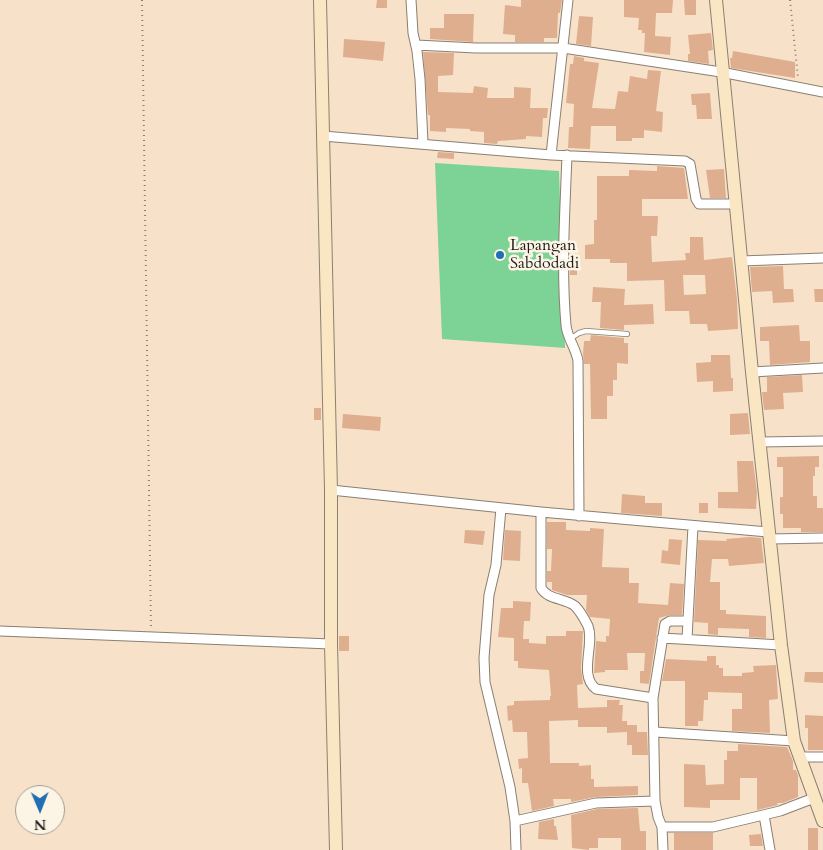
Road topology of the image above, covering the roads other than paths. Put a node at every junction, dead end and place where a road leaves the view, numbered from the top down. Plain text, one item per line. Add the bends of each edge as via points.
1 (320, 0) edge
2 (411, 0) edge
3 (568, 0) edge
4 (716, 0) edge
5 (416, 45) junction
6 (563, 48) junction
7 (721, 72) junction
8 (823, 92) edge
9 (323, 136) junction
10 (423, 143) junction
11 (551, 155) junction
12 (567, 155) junction
13 (736, 204) junction
14 (823, 258) edge
15 (741, 261) junction
16 (627, 334) dead end
17 (570, 339) junction
18 (823, 368) edge
19 (752, 372) junction
20 (823, 440) edge
21 (760, 442) junction
22 (331, 490) junction
23 (501, 508) junction
24 (541, 512) junction
25 (580, 516) junction
26 (693, 526) junction
27 (768, 535) junction
28 (823, 538) edge
29 (688, 621) junction
30 (0, 631) edge
31 (662, 638) junction
32 (687, 639) junction
33 (331, 644) junction
34 (781, 645) junction
35 (653, 698) junction
36 (655, 732) junction
37 (794, 740) junction
38 (800, 757) junction
39 (823, 757) edge
40 (814, 798) junction
41 (655, 801) junction
42 (764, 814) junction
43 (515, 821) junction
44 (823, 821) edge
45 (662, 827) junction
46 (336, 850) edge
47 (516, 850) edge
48 (663, 850) edge
49 (770, 850) edge

1 - 9 street
2 - 5 street
3 - 6 street
4 - 7 street
5 - 6 street
5 - 10 street
6 - 7 street
6 - 11 street
7 - 8 street
7 - 13 street
9 - 10 street
9 - 22 street
10 - 11 street
11 - 12 street
12 - 13 street via 685,161 690,164 699,204
12 - 17 street via 564,289 566,328
13 - 15 street
14 - 15 street
15 - 19 street
16 - 17 lane via 586,331
17 - 25 street via 578,361
18 - 19 street
19 - 21 street
20 - 21 street
21 - 27 street
22 - 23 street
22 - 33 street
23 - 24 street
23 - 43 street via 484,658 485,682
24 - 25 street
24 - 35 street via 542,588 548,595 575,606 588,626 590,685 596,689
25 - 26 street
26 - 27 street
26 - 29 street
27 - 28 street
27 - 34 street
29 - 31 street via 667,622
29 - 32 street
30 - 33 street
31 - 32 street
31 - 35 street
32 - 34 street
33 - 46 street
34 - 37 street
35 - 36 street
36 - 37 street
36 - 41 street
37 - 38 street
38 - 39 street
38 - 40 street
40 - 42 street
40 - 44 street
41 - 43 street via 596,803
41 - 45 street
42 - 45 street via 713,827
42 - 49 street
43 - 47 street
45 - 48 street

